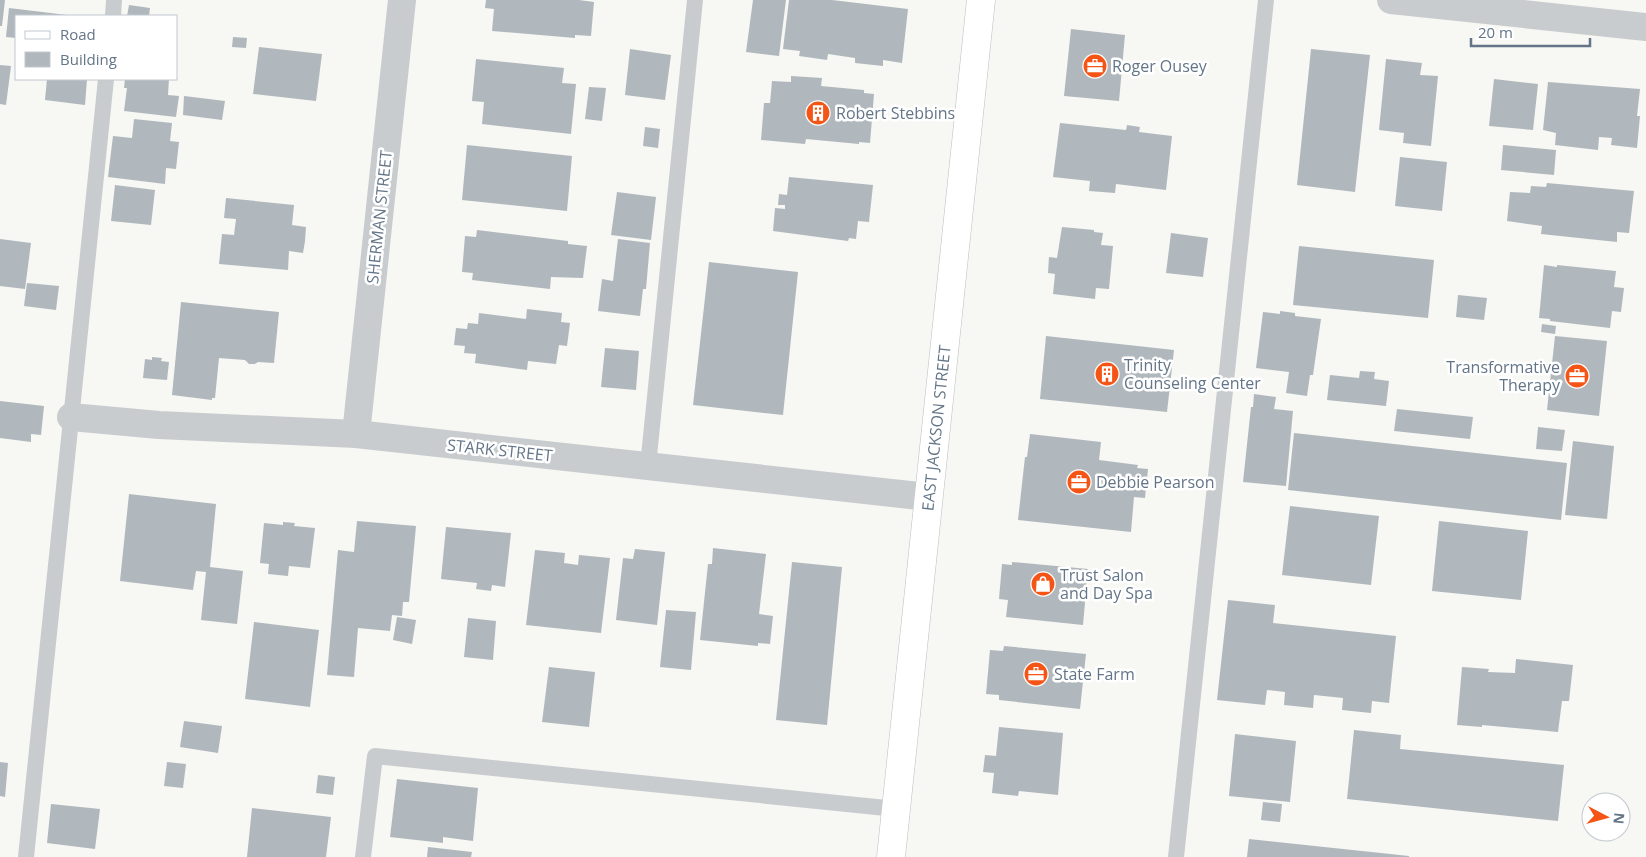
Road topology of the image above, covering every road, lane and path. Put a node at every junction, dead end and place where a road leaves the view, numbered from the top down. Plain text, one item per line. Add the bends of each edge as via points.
1 (114, 0) edge
2 (402, 0) edge
3 (694, 0) edge
4 (981, 0) edge
5 (1266, 0) edge
6 (1391, 0) edge
7 (113, 15) edge
8 (1646, 27) edge
9 (106, 80) edge
10 (71, 416) junction
11 (356, 434) junction
12 (648, 466) junction
13 (928, 497) junction
14 (896, 809) junction
15 (26, 857) edge
16 (363, 857) edge
17 (891, 857) edge
18 (1176, 857) edge

1 - 7 lane
2 - 11 street, SHERMAN STREET
3 - 12 lane
4 - 13 main road, EAST JACKSON STREET
5 - 18 lane
6 - 8 street
9 - 10 lane
10 - 11 street, STARK STREET via 158,425
10 - 15 lane
11 - 12 street, STARK STREET
12 - 13 street, STARK STREET
13 - 14 main road, EAST JACKSON STREET
14 - 16 lane via 374,756
14 - 17 main road, EAST JACKSON STREET

